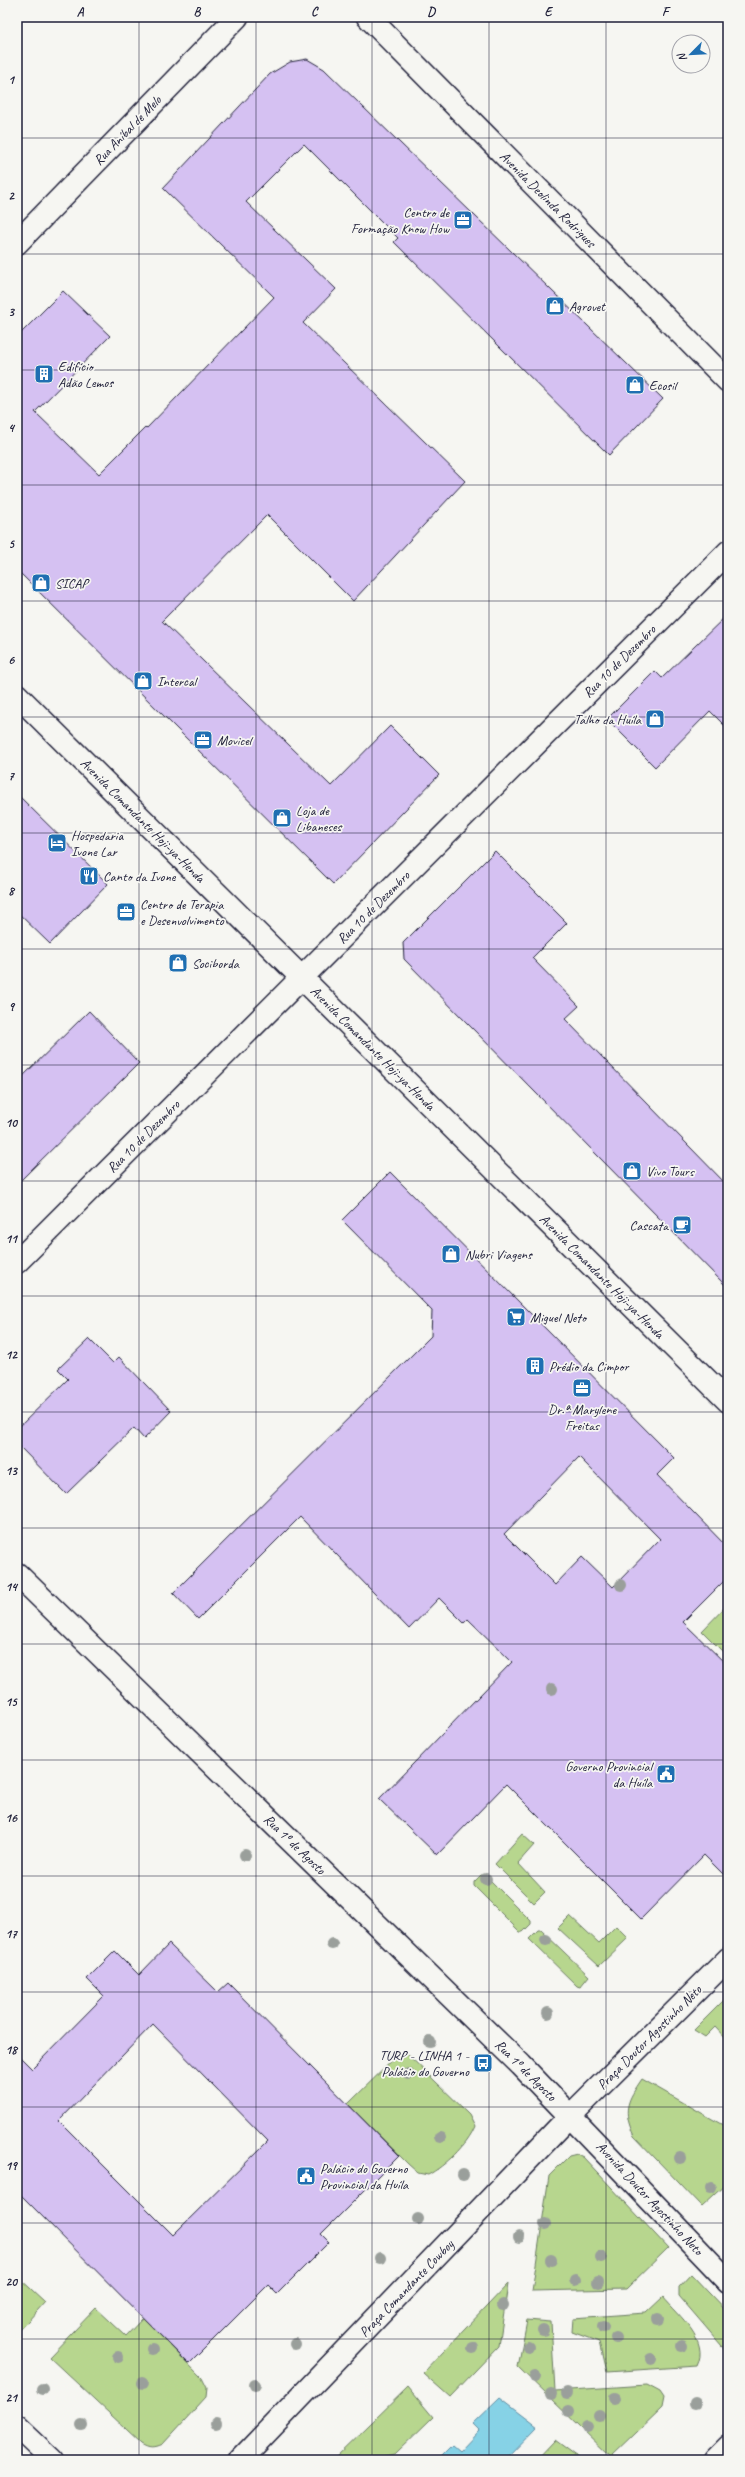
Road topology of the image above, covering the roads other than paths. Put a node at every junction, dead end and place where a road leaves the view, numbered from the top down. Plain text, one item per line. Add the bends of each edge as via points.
1 (237, 17) edge
2 (368, 17) edge
3 (17, 243) edge
4 (728, 381) edge
5 (728, 552) edge
6 (17, 695) edge
7 (302, 977) junction
8 (17, 1262) edge
9 (728, 1401) edge
10 (17, 1574) edge
11 (728, 1959) edge
12 (571, 2115) junction
13 (728, 2281) edge
14 (22, 2432) edge
15 (728, 2447) edge
16 (52, 2460) edge
17 (60, 2460) edge
18 (240, 2460) edge
19 (715, 2460) edge

1 - 3 street, Rua Aníbal de Melo
2 - 4 street, Avenida Deolinda Rodrigues
5 - 7 street, Rua 10 de Dezembro
6 - 7 street, Avenida Comandante Hoji-ya-Henda
7 - 8 street, Rua 10 de Dezembro
7 - 9 street, Avenida Comandante Hoji-ya-Henda
10 - 12 street, Rua 1º de Agosto
11 - 12 street, Praça Doutor Agostinho Neto
12 - 13 street, Avenida Doutor Agostinho Neto
12 - 18 street, Praça Comandante Cowboy
14 - 16 street
14 - 17 street
15 - 19 street

